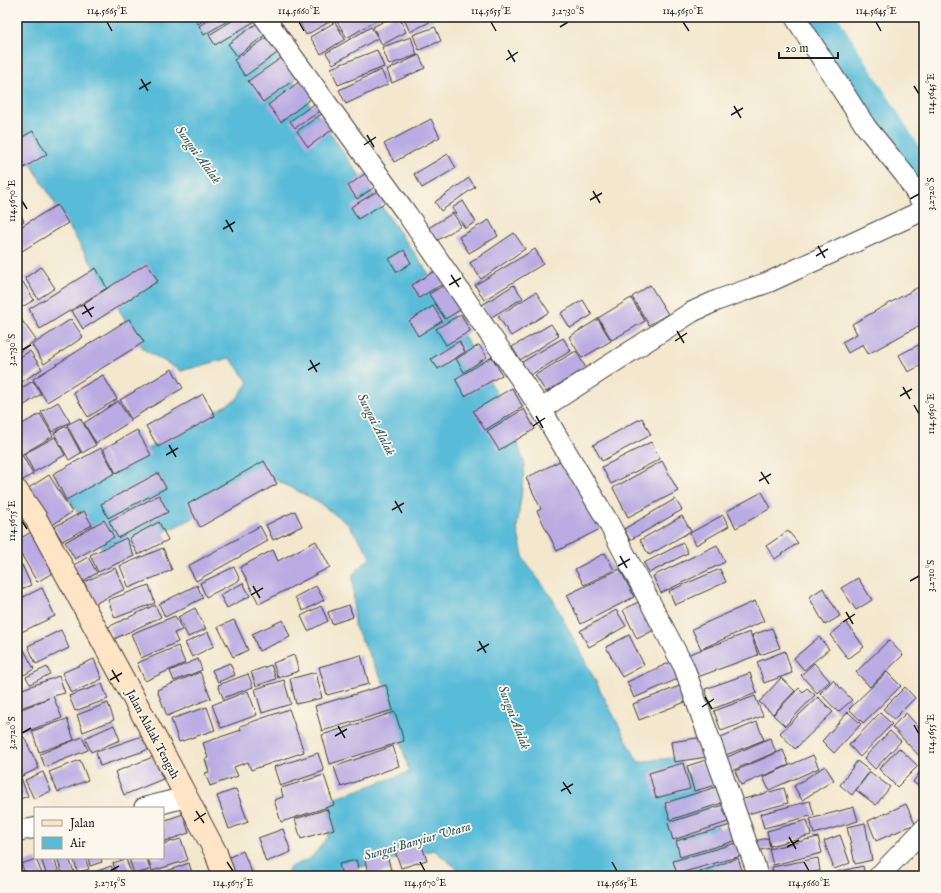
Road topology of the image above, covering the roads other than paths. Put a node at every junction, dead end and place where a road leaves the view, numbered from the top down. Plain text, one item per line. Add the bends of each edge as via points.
1 (264, 17) edge
2 (795, 17) edge
3 (924, 206) edge
4 (924, 210) edge
5 (541, 409) junction
6 (17, 491) edge
7 (186, 797) junction
8 (148, 807) edge
9 (34, 828) edge
10 (924, 829) edge
11 (17, 831) edge
12 (224, 876) edge
13 (757, 876) edge
14 (879, 876) edge

1 - 5 street via 407,214
2 - 3 street via 866,127 905,175
4 - 5 street via 769,282 692,312
5 - 13 street via 607,520 684,668
6 - 7 street, Jalan Alalak Tengah via 35,517
7 - 8 street
7 - 12 street, Jalan Alalak Tengah via 216,853
9 - 11 street
10 - 14 street

